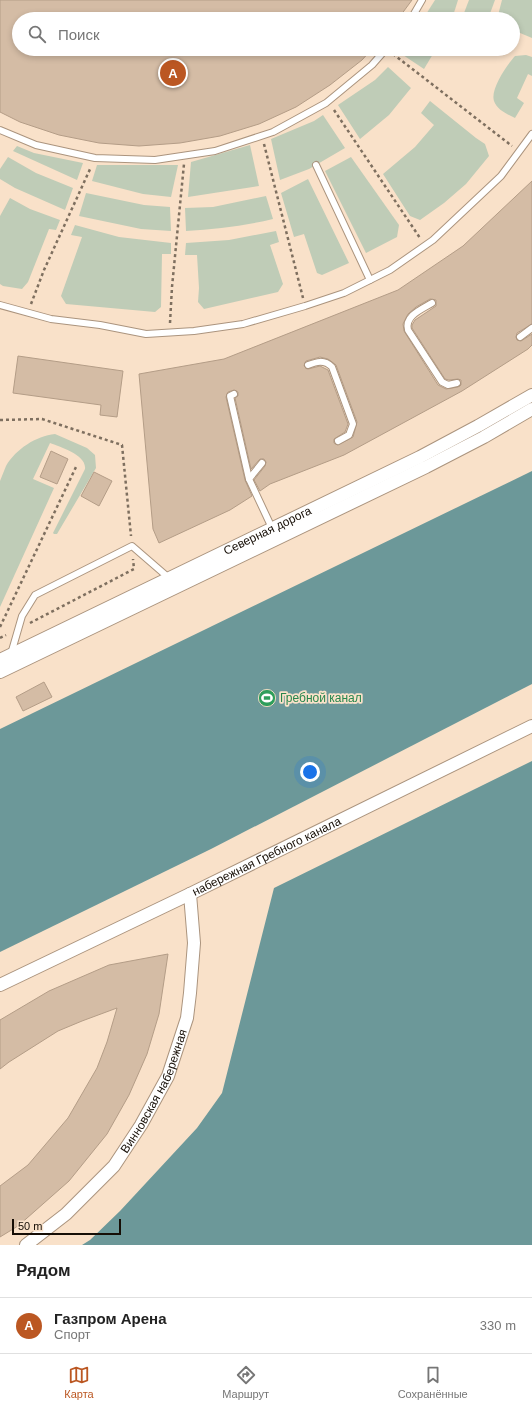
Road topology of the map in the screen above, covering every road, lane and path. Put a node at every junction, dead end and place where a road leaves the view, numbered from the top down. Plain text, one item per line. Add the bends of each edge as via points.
1 (422, 0) edge
2 (415, 12) edge
3 (380, 56) edge
4 (395, 56) edge
5 (328, 101) junction
6 (0, 130) edge
7 (532, 134) edge
8 (262, 135) junction
9 (519, 151) junction
10 (185, 156) junction
11 (95, 158) junction
12 (316, 165) dead end
13 (425, 245) junction
14 (370, 280) junction
15 (432, 303) dead end
16 (0, 305) edge
17 (305, 306) junction
18 (28, 312) junction
19 (532, 328) edge
20 (170, 333) junction
21 (520, 337) dead end
22 (308, 366) dead end
23 (457, 384) dead end
24 (234, 394) dead end
25 (532, 395) edge
26 (532, 409) edge
27 (0, 420) edge
28 (338, 441) dead end
29 (262, 463) dead end
30 (76, 467) dead end
31 (249, 479) junction
32 (272, 528) junction
33 (132, 546) junction
34 (169, 578) junction
35 (0, 627) edge
36 (18, 629) junction
37 (0, 638) edge
38 (11, 654) junction
39 (0, 660) edge
40 (0, 672) edge
41 (532, 726) edge
42 (190, 894) junction
43 (1, 985) edge
44 (26, 1245) edge

1 - 2 lane
3 - 5 lane
4 - 9 path
5 - 8 lane via 273,132
5 - 13 path
6 - 11 lane via 36,145
7 - 9 lane
8 - 10 lane via 215,151
8 - 17 path
9 - 13 lane via 501,176
10 - 11 lane via 156,160
10 - 20 path
11 - 18 path via 44,270
12 - 14 lane
13 - 14 lane via 390,270
14 - 17 lane via 344,293
15 - 23 lane via 409,319 407,327 442,382
16 - 18 lane
17 - 20 lane via 243,324
18 - 20 lane via 51,319 146,334
19 - 21 lane
22 - 28 lane via 321,361 332,367 353,424 345,438
24 - 31 lane via 230,396
25 - 32 street, Северная дорога via 420,457
26 - 40 street, Северная дорога via 426,468
27 - 33 path via 42,419 122,445
29 - 31 lane
30 - 35 path
31 - 32 lane
32 - 34 street, Северная дорога
33 - 34 lane
33 - 36 lane via 35,595 22,616
33 - 36 path via 134,569
34 - 38 street, Северная дорога
36 - 37 path
36 - 38 lane
38 - 39 street, Северная дорога
41 - 42 street, набережная Гребного канала
42 - 43 street, набережная Гребного канала
42 - 44 street, Винновская набережная via 194,943 187,1018 168,1076 141,1125 114,1166 66,1214

